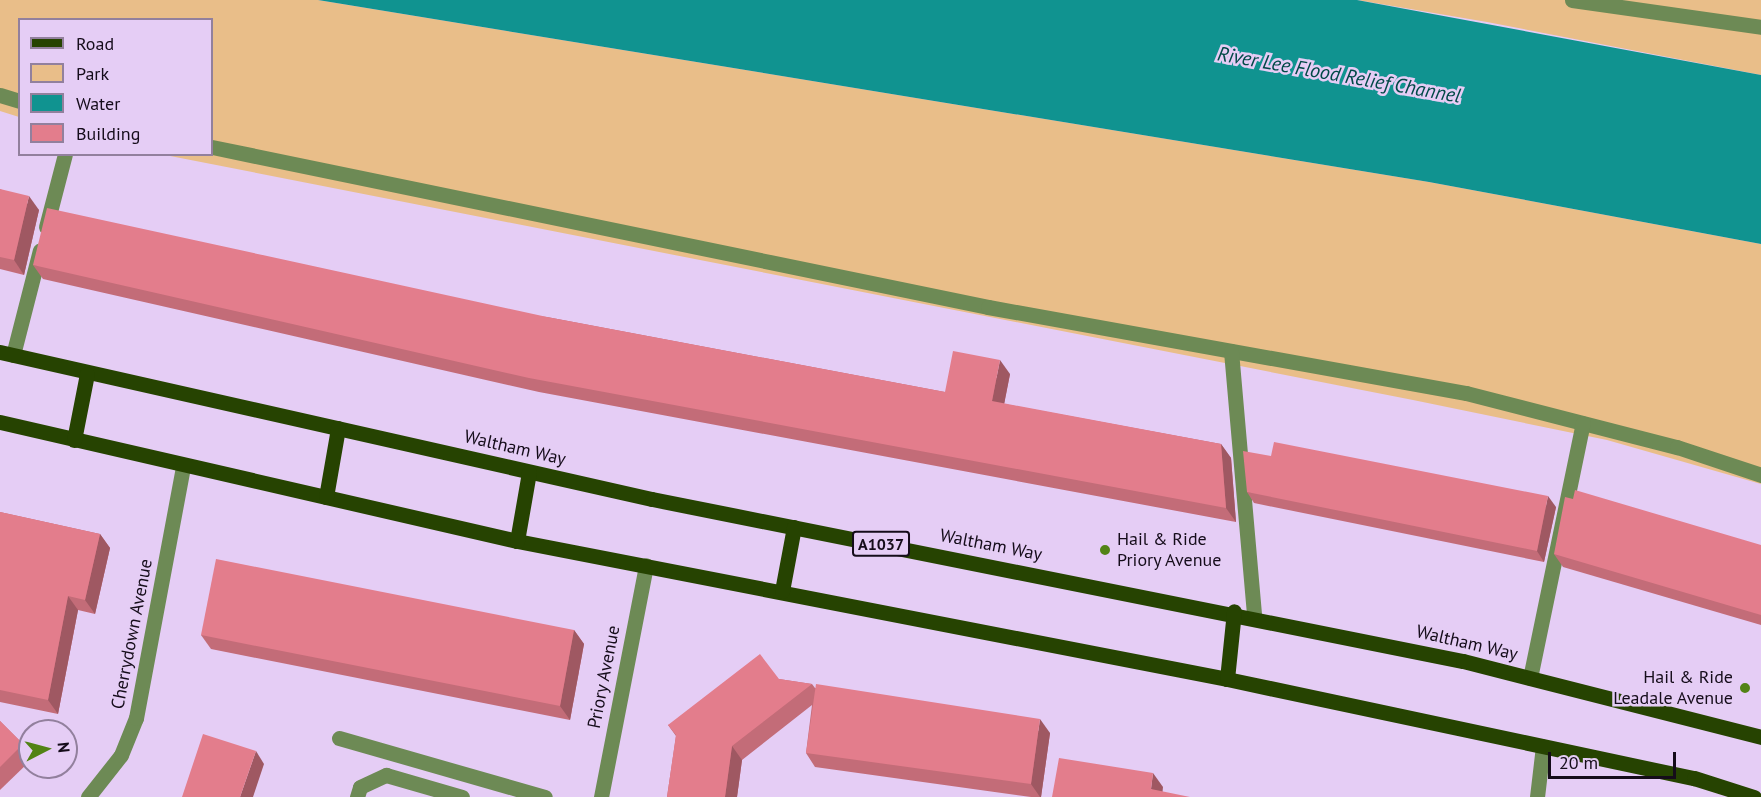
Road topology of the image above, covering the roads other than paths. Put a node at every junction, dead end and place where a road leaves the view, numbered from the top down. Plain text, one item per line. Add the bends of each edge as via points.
1 (1572, 0) edge
2 (1761, 27) edge
3 (0, 95) edge
4 (18, 100) edge
5 (213, 147) edge
6 (64, 156) edge
7 (1231, 351) junction
8 (7, 354) edge
9 (87, 374) junction
10 (0, 422) edge
11 (1583, 423) junction
12 (338, 428) junction
13 (75, 440) junction
14 (183, 465) junction
15 (529, 472) junction
16 (1761, 475) edge
17 (326, 497) junction
18 (794, 527) junction
19 (517, 541) junction
20 (646, 565) junction
21 (782, 591) junction
22 (1234, 611) junction
23 (1254, 615) junction
24 (1530, 678) junction
25 (1227, 679) junction
26 (1761, 737) edge
27 (339, 738) dead end
28 (1543, 746) junction
29 (88, 797) edge
30 (357, 797) edge
31 (462, 797) edge
32 (544, 797) edge
33 (602, 797) edge
34 (1537, 797) edge
35 (1755, 797) edge

1 - 2 street
3 - 4 street
5 - 7 street via 976,304
6 - 8 street
7 - 11 street via 1467,393
7 - 23 street
8 - 9 main road, Waltham Way / A1037
9 - 12 main road, Waltham Way / A1037
9 - 13 main road
10 - 13 main road
11 - 16 street
11 - 24 street
12 - 15 main road, Waltham Way / A1037
12 - 17 main road
13 - 14 main road
14 - 17 main road
14 - 29 street, Cherrydown Avenue via 136,718 121,755
15 - 18 main road, Waltham Way / A1037
15 - 19 main road
17 - 19 main road
18 - 21 main road
18 - 22 main road, Waltham Way / A1037
19 - 20 main road
20 - 21 main road
20 - 33 street, Priory Avenue
21 - 25 main road
22 - 23 main road, Waltham Way / A1037
22 - 25 main road
23 - 24 main road, Waltham Way / A1037
24 - 26 main road, Waltham Way / A1037
25 - 28 main road
27 - 32 street
28 - 34 street
28 - 35 main road
30 - 31 street via 360,787 386,775

